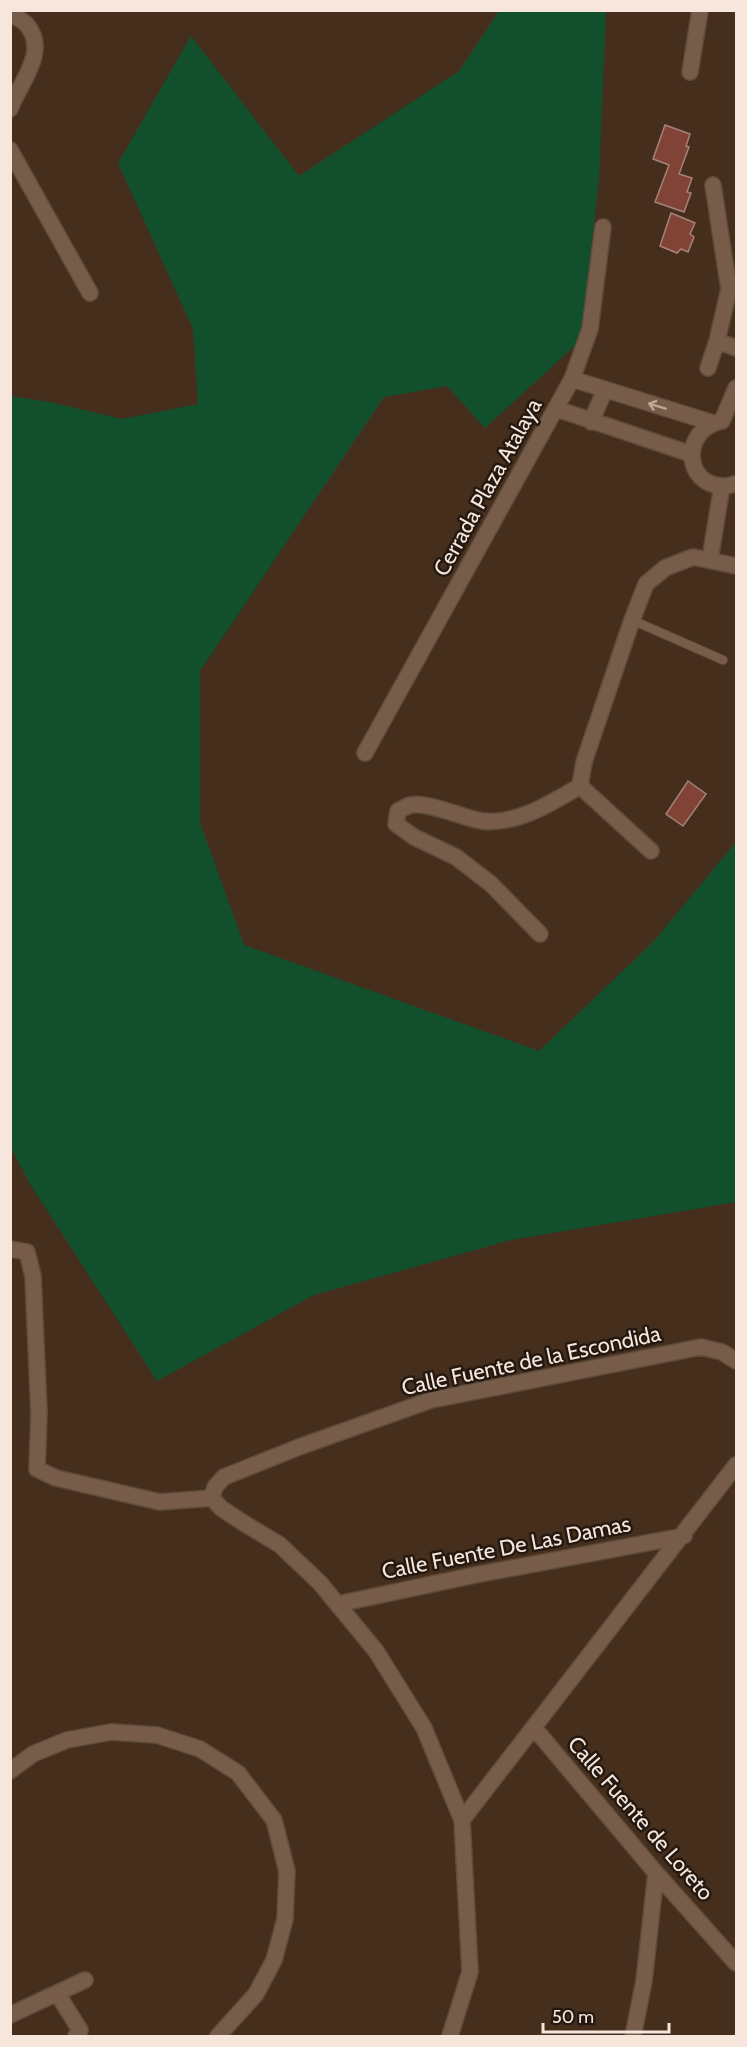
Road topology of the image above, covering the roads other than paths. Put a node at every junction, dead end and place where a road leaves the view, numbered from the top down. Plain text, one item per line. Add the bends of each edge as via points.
1 (700, 10) edge
2 (10, 14) edge
3 (690, 72) dead end
4 (10, 109) edge
5 (10, 150) edge
6 (713, 185) dead end
7 (603, 227) dead end
8 (90, 293) dead end
9 (717, 341) junction
10 (736, 348) edge
11 (708, 368) dead end
12 (572, 379) junction
13 (736, 388) edge
14 (605, 390) junction
15 (556, 409) junction
16 (591, 422) junction
17 (713, 423) junction
18 (691, 454) junction
19 (729, 485) edge
20 (710, 559) junction
21 (736, 566) edge
22 (632, 620) junction
23 (723, 660) dead end
24 (365, 753) dead end
25 (580, 786) junction
26 (651, 852) dead end
27 (540, 934) dead end
28 (10, 1249) edge
29 (736, 1361) edge
30 (736, 1465) edge
31 (212, 1498) junction
32 (684, 1536) junction
33 (338, 1604) junction
34 (535, 1729) junction
35 (10, 1771) edge
36 (462, 1820) junction
37 (656, 1873) junction
38 (736, 1963) edge
39 (85, 1980) dead end
40 (57, 1993) junction
41 (10, 2015) edge
42 (76, 2037) edge
43 (218, 2037) edge
44 (450, 2037) edge
45 (633, 2037) edge

1 - 3 street
2 - 4 street via 26,24 36,54
5 - 8 street
6 - 9 street via 729,289
7 - 12 street, Cerrada Plaza Atalaya via 590,329
9 - 10 street
9 - 11 street
12 - 14 street
12 - 15 street, Cerrada Plaza Atalaya
13 - 17 street via 722,421
14 - 16 street
17 -> 14 street
15 - 16 street
15 - 24 street, Cerrada Plaza Atalaya
16 - 18 street
17 - 18 street via 697,435
18 - 19 street via 696,470 707,482
19 - 20 street
20 - 21 street
20 - 22 street via 693,556 665,568 646,584
22 - 23 lane
22 - 25 street via 584,762
25 - 26 street
25 - 27 street via 547,806 516,818 483,821 412,804 398,811 396,824 456,857 491,884
28 - 31 street via 27,1252 33,1276 38,1469 56,1478 160,1502
29 - 31 street, Calle Fuente de la Escondida via 722,1352 701,1347 431,1400 224,1477
30 - 32 street
31 - 33 street via 228,1513 280,1545
32 - 33 street, Calle Fuente De Las Damas
32 - 34 street
33 - 36 street via 376,1651 424,1728
34 - 36 street
34 - 37 street, Calle Fuente de Loreto
35 - 43 street via 33,1754 67,1740 111,1732 167,1738 200,1749 238,1773 274,1820 287,1871 285,1919 274,1960 256,1994
36 - 44 street via 470,1971
37 - 38 street, Calle Fuente de Loreto
37 - 45 street via 644,1981
39 - 40 street
40 - 41 street
40 - 42 street via 80,2030

